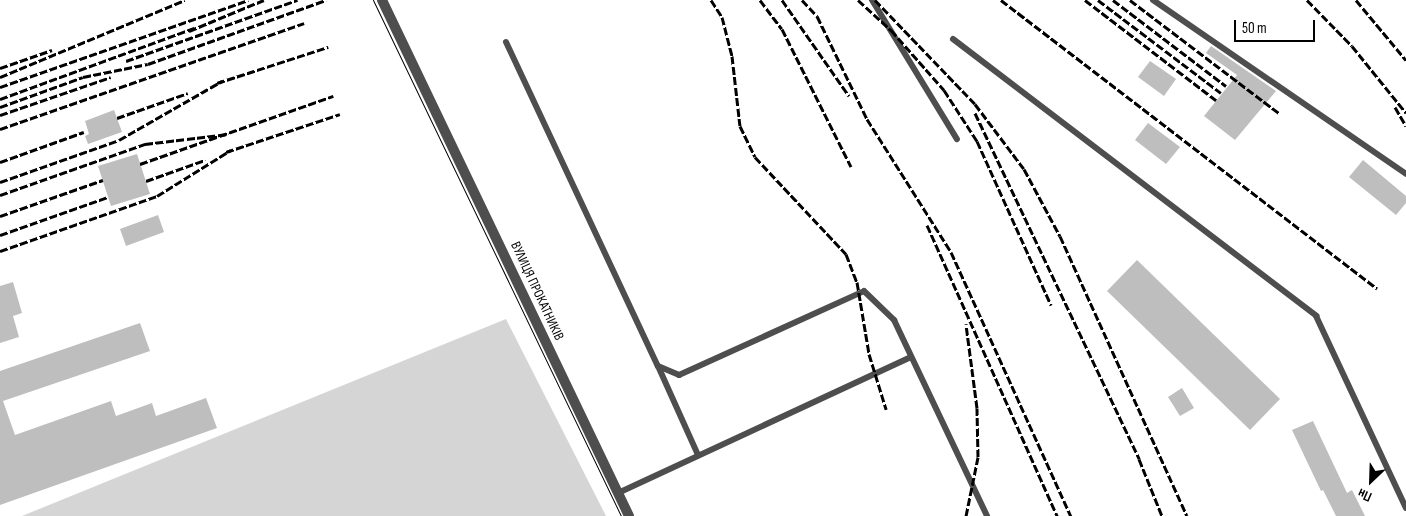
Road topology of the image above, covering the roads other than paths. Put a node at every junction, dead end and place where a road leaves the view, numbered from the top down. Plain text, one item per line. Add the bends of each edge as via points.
1 (382, 0) edge
2 (872, 0) edge
3 (1153, 0) edge
4 (953, 39) dead end
5 (506, 42) dead end
6 (957, 139) dead end
7 (1406, 174) edge
8 (911, 357) junction
9 (658, 366) junction
10 (698, 455) junction
11 (618, 492) junction
12 (1406, 508) edge
13 (629, 516) edge
14 (986, 516) edge

1 - 11 street, ВУЛИЦЯ ПРОКАТНИКІВ
2 - 6 lane
3 - 7 lane
4 - 12 lane via 1316,316
5 - 9 lane
8 - 9 lane via 894,320 864,292 679,375
8 - 10 lane
8 - 14 lane
9 - 10 lane
10 - 11 lane
11 - 13 street, ВУЛИЦЯ ПРОКАТНИКІВ

